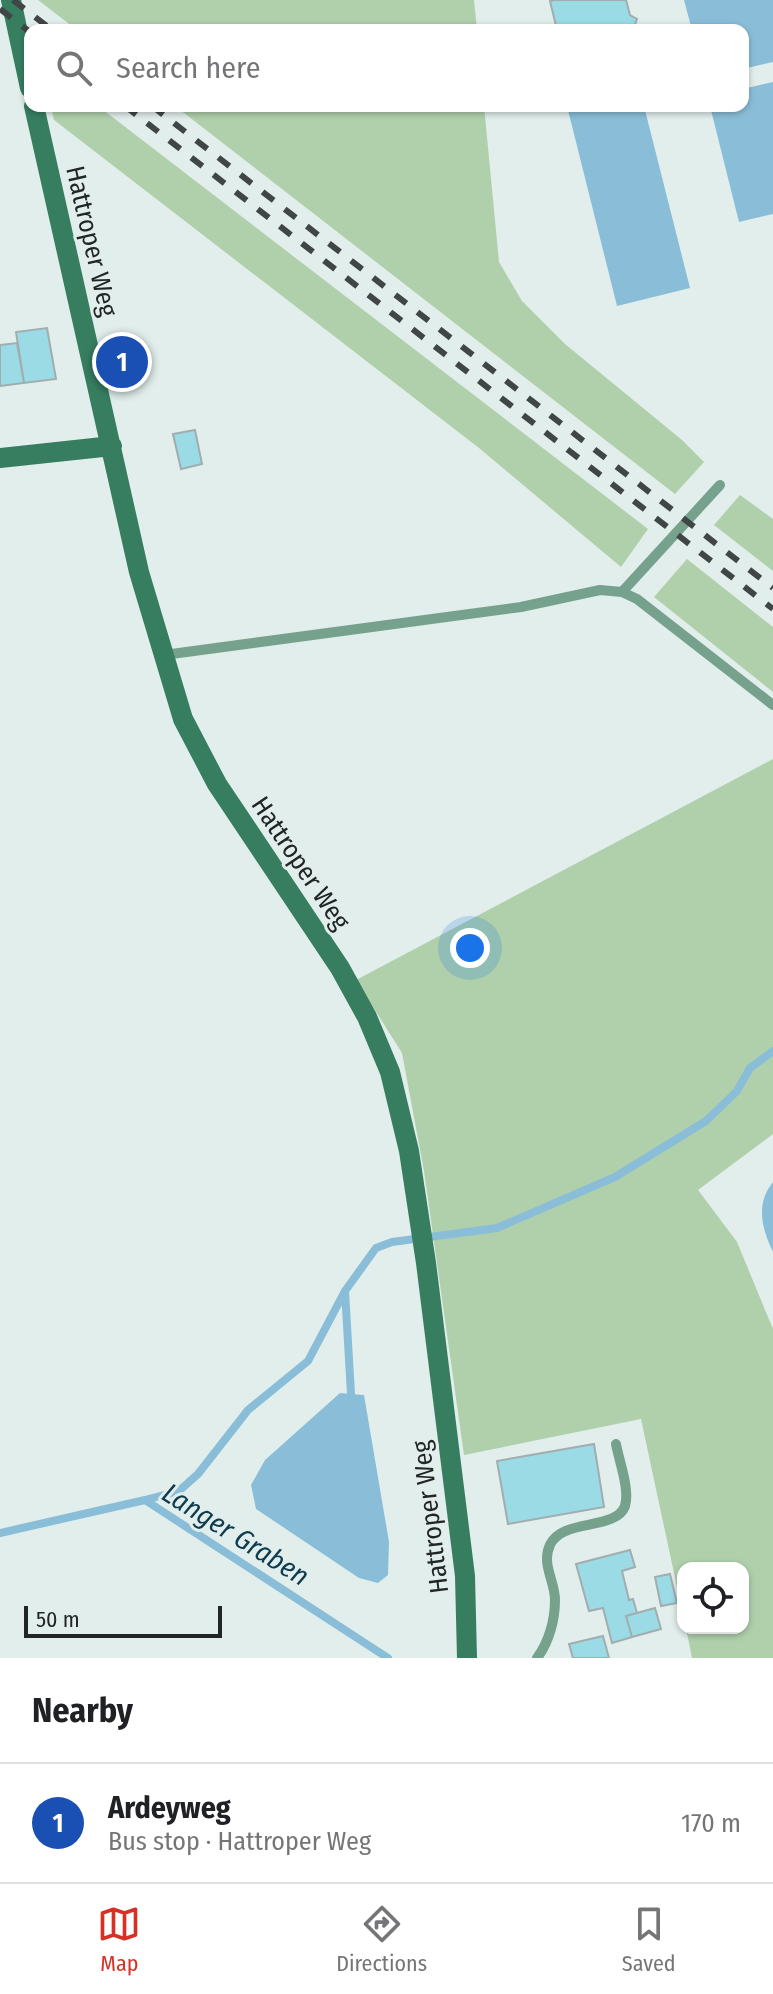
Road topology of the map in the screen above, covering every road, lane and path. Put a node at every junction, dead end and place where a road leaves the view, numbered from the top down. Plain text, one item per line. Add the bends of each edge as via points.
1 (11, 0) edge
2 (24, 60) edge
3 (35, 112) edge
4 (112, 446) junction
5 (0, 458) edge
6 (720, 485) dead end
7 (622, 592) junction
8 (162, 655) junction
9 (773, 705) edge
10 (616, 1444) dead end
11 (467, 1658) edge
12 (537, 1658) edge

1 - 2 main road
3 - 4 main road, Hattroper Weg
4 - 5 main road
4 - 8 main road, Hattroper Weg
6 - 7 lane
7 - 8 lane via 600,590 521,607
7 - 9 lane
8 - 11 main road, Hattroper Weg via 183,719 217,784 323,940 367,1017 390,1072 409,1151 426,1263 465,1576
10 - 12 lane via 625,1506 606,1520 567,1530 550,1545 547,1563 555,1599 548,1644

